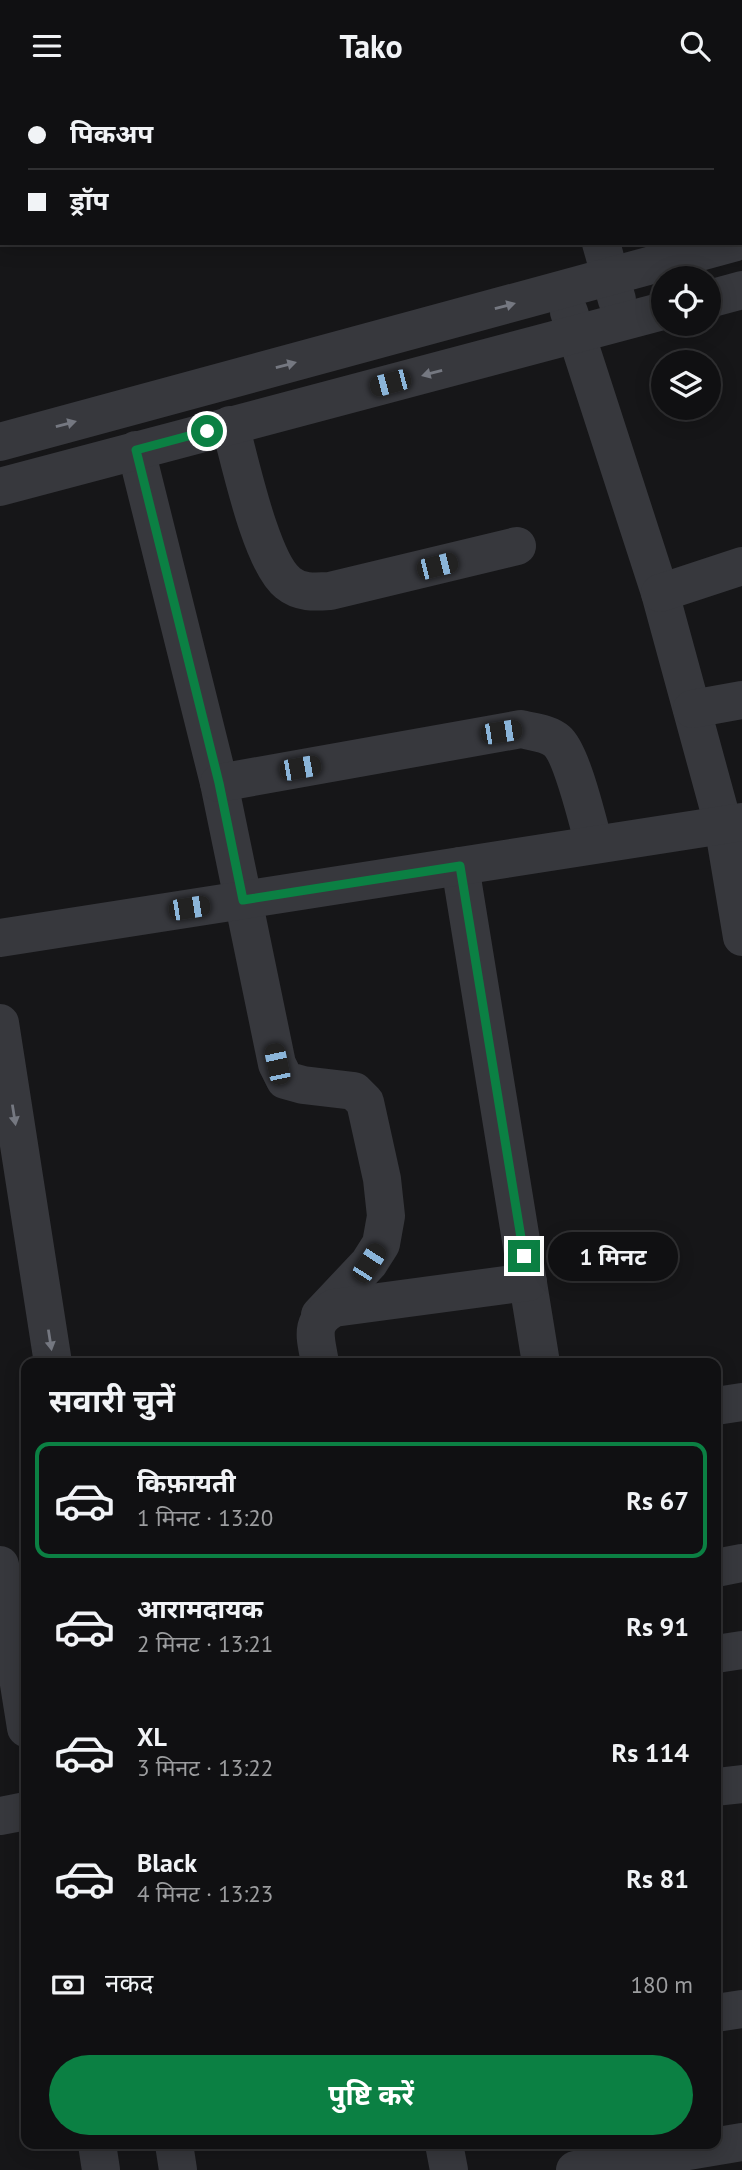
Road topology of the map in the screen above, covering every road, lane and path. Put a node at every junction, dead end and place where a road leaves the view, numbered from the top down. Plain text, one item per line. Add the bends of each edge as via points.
1 (718, 245) edge
2 (605, 260) edge
3 (742, 290) edge
4 (561, 291) junction
5 (721, 296) edge
6 (651, 314) edge
7 (624, 322) junction
8 (576, 335) junction
9 (230, 425) junction
10 (0, 442) edge
11 (136, 450) junction
12 (0, 487) edge
13 (517, 546) dead end
14 (742, 566) edge
15 (660, 593) junction
16 (742, 700) edge
17 (692, 709) junction
18 (219, 783) junction
19 (733, 823) edge
20 (594, 844) junction
21 (460, 866) junction
22 (243, 900) junction
23 (742, 937) edge
24 (0, 938) edge
25 (0, 1023) edge
26 (528, 1282) junction
27 (320, 1315) junction
28 (53, 1358) edge
29 (319, 1358) edge
30 (540, 1358) edge
31 (742, 1402) edge
32 (721, 1405) edge
33 (742, 1563) edge
34 (0, 1565) edge
35 (721, 1567) edge
36 (742, 1650) edge
37 (721, 1653) edge
38 (21, 1697) edge
39 (742, 1784) edge
40 (721, 1786) edge
41 (21, 1812) edge
42 (0, 1816) edge
43 (742, 2009) edge
44 (721, 2012) edge
45 (742, 2142) edge
46 (721, 2147) edge
47 (98, 2149) edge
48 (175, 2149) edge
49 (445, 2149) edge
50 (712, 2149) edge
51 (649, 2164) edge
52 (101, 2170) edge
53 (178, 2170) edge
54 (449, 2170) edge
55 (575, 2170) edge

1 - 2 street
2 - 4 street
2 - 7 street
3 - 5 street
4 - 8 street
10 -> 4 street
6 - 7 street
7 - 8 street
8 -> 9 street
8 - 15 street
9 - 11 street
9 - 13 street via 267,554 288,584 305,592 330,591
11 - 12 street
11 - 18 street
14 - 15 street
15 - 17 street
16 - 17 street
17 - 19 street
18 - 20 street via 521,729 557,741 568,758
18 - 22 street
19 - 20 street
19 - 23 street
20 - 21 street
21 - 22 street
21 - 26 street
22 - 24 street
22 - 27 street via 277,1064 285,1080 354,1091 365,1102 382,1179 386,1216 381,1244
25 -> 28 street
26 - 27 street via 352,1304
26 - 30 street
27 - 29 street via 315,1325
31 - 32 street
33 - 35 street
34 - 38 street
36 - 37 street
39 - 40 street
41 - 42 street
43 - 44 street
45 - 46 street
47 - 52 street
48 - 53 street
49 - 54 street
50 - 51 street
51 - 55 street

